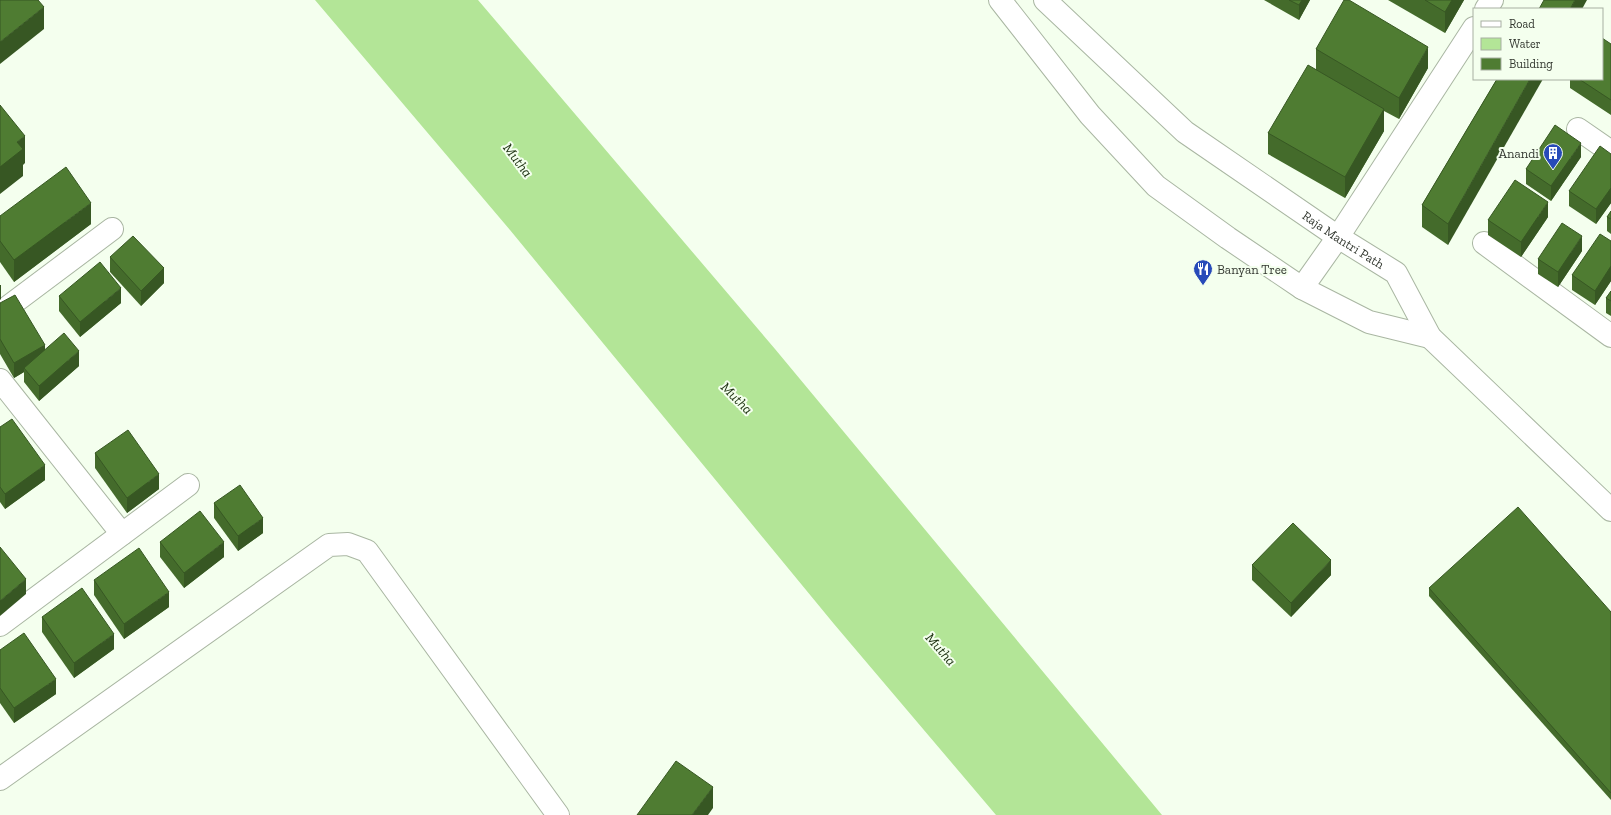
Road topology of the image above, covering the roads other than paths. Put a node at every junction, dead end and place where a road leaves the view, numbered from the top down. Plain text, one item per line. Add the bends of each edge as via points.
1 (1000, 0) edge
2 (1045, 0) edge
3 (1473, 30) edge
4 (1578, 129) dead end
5 (1611, 152) edge
6 (112, 229) dead end
7 (1338, 237) junction
8 (1484, 243) dead end
9 (1302, 288) junction
10 (0, 314) edge
11 (1430, 336) junction
12 (1611, 336) edge
13 (0, 380) edge
14 (188, 485) dead end
15 (1611, 510) edge
16 (122, 534) junction
17 (0, 625) edge
18 (0, 779) edge
19 (558, 815) edge

1 - 9 main road via 1090,115 1156,186
2 - 7 main road, Raja Mantri Path via 1185,132
3 - 7 main road
4 - 5 main road
6 - 10 main road
7 - 9 main road
7 - 11 main road, Raja Mantri Path via 1396,273
8 - 12 main road
9 - 11 main road via 1369,322
11 - 15 main road, Raja Mantri Path
13 - 16 main road
14 - 16 main road
16 - 17 main road
18 - 19 main road via 329,545 348,544 368,551

